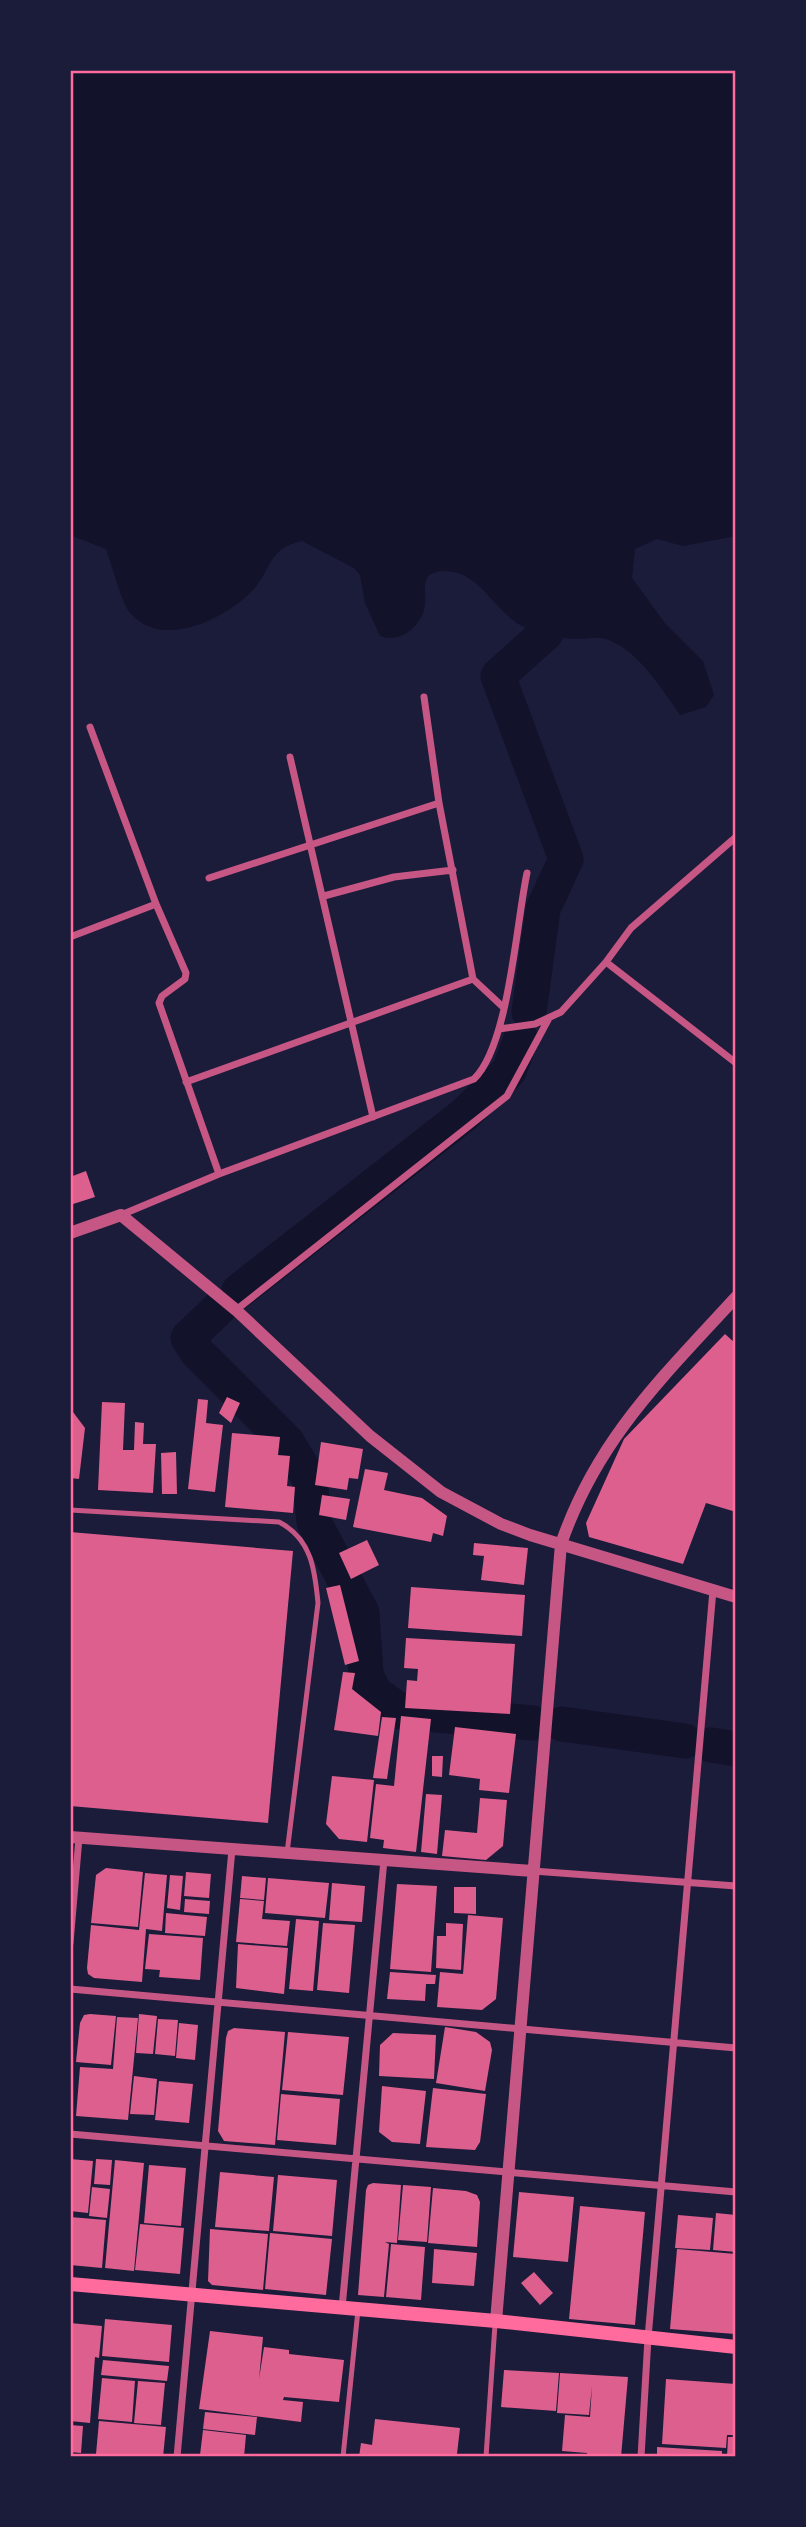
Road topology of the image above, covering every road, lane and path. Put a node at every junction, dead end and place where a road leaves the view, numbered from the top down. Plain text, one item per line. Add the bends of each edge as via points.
1 (425, 697) dead end
2 (90, 727) dead end
3 (290, 757) dead end
4 (439, 803) junction
5 (736, 837) edge
6 (312, 843) junction
7 (453, 870) junction
8 (527, 873) dead end
9 (209, 878) dead end
10 (324, 896) junction
11 (156, 904) junction
12 (70, 937) edge
13 (606, 962) junction
14 (473, 979) junction
15 (503, 1007) junction
16 (351, 1020) junction
17 (548, 1020) junction
18 (499, 1028) junction
19 (736, 1063) edge
20 (186, 1082) junction
21 (373, 1117) junction
22 (219, 1174) junction
23 (121, 1215) junction
24 (70, 1233) edge
25 (736, 1297) edge
26 (236, 1310) junction
27 (70, 1510) edge
28 (561, 1544) junction
29 (713, 1590) junction
30 (736, 1597) edge
31 (75, 1837) edge
32 (232, 1849) junction
33 (287, 1853) junction
34 (384, 1860) junction
35 (533, 1871) junction
36 (688, 1883) junction
37 (736, 1886) edge
38 (70, 1943) edge
39 (70, 1989) edge
40 (218, 2002) junction
41 (369, 2016) junction
42 (520, 2029) junction
43 (674, 2043) junction
44 (736, 2048) edge
45 (70, 2134) edge
46 (204, 2147) junction
47 (356, 2160) junction
48 (508, 2172) junction
49 (662, 2184) junction
50 (736, 2192) edge
51 (70, 2284) edge
52 (191, 2294) junction
53 (342, 2308) junction
54 (358, 2309) junction
55 (495, 2321) junction
56 (648, 2338) junction
57 (736, 2347) edge
58 (177, 2457) edge
59 (343, 2457) edge
60 (486, 2457) edge
61 (641, 2457) edge

1 - 4 street
2 - 11 street
3 - 6 street
4 - 6 street
4 - 7 street
5 - 13 street via 631,928
6 - 9 street
6 - 10 street
7 - 10 street via 394,877
7 - 14 street
8 - 15 street
10 - 16 street
11 - 12 street
11 - 20 street via 186,973 159,1003
13 - 17 street via 561,1012
13 - 19 street
14 - 15 street
14 - 16 street
15 - 18 street
16 - 20 street
16 - 21 street
17 - 18 street
17 - 26 street via 507,1096
18 - 21 street via 490,1058 474,1079
20 - 22 street
21 - 22 street
22 - 23 street
23 - 24 street
23 - 26 street
25 - 28 street via 636,1406 605,1449 585,1483
26 - 28 street via 370,1436 433,1485 501,1524
27 - 33 lane via 279,1522 306,1548 314,1568 318,1603
28 - 29 street
28 - 35 street
29 - 30 street
29 - 36 street
31 - 32 street
31 - 38 street
32 - 33 street
32 - 40 street
33 - 34 street
34 - 35 street
34 - 41 street
35 - 36 street
35 - 42 street
36 - 37 street
36 - 43 street
39 - 40 street
40 - 41 street
40 - 46 street
41 - 42 street
41 - 47 street
42 - 43 street
42 - 48 street
43 - 44 street
43 - 49 street
45 - 46 street
46 - 47 street
46 - 52 street
47 - 48 street
47 - 53 street
48 - 49 street
48 - 55 street
49 - 50 street
49 - 56 street
51 - 52 main road
52 - 53 main road
52 - 58 street
53 - 54 main road
54 - 55 main road
54 - 59 lane
55 - 56 main road
55 - 60 lane
56 - 57 main road
56 - 61 street

